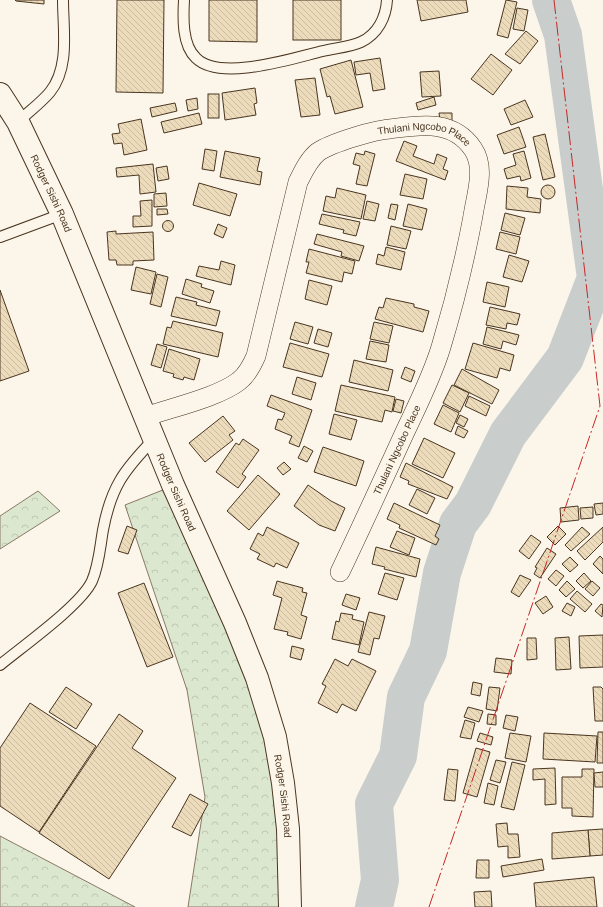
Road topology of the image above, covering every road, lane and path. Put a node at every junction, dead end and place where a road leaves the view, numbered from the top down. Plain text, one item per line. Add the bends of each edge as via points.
1 (63, 0) edge
2 (184, 0) edge
3 (387, 0) edge
4 (0, 94) edge
5 (18, 122) junction
6 (62, 214) junction
7 (0, 237) edge
8 (145, 417) junction
9 (154, 439) junction
10 (340, 572) dead end
11 (0, 665) edge
12 (290, 907) edge

1 - 5 lane via 64,53 60,74 50,92
2 - 3 lane via 183,16 188,45 194,58 202,63 225,68 254,68 362,42 380,26
4 - 5 street, Rodger Sishi Road
5 - 6 street, Rodger Sishi Road
6 - 7 lane
6 - 8 street, Rodger Sishi Road
8 - 9 street, Rodger Sishi Road
8 - 10 street, Thulani Ngcobo Place via 222,391 239,381 250,369 256,356 298,182 307,165 318,153 334,144 386,129 428,125 449,128 463,136 474,150 479,162 480,176 468,241 441,348 423,393
9 - 11 lane via 120,478 103,529 99,559 87,590
9 - 12 street, Rodger Sishi Road via 235,623 258,678 267,708 284,790

